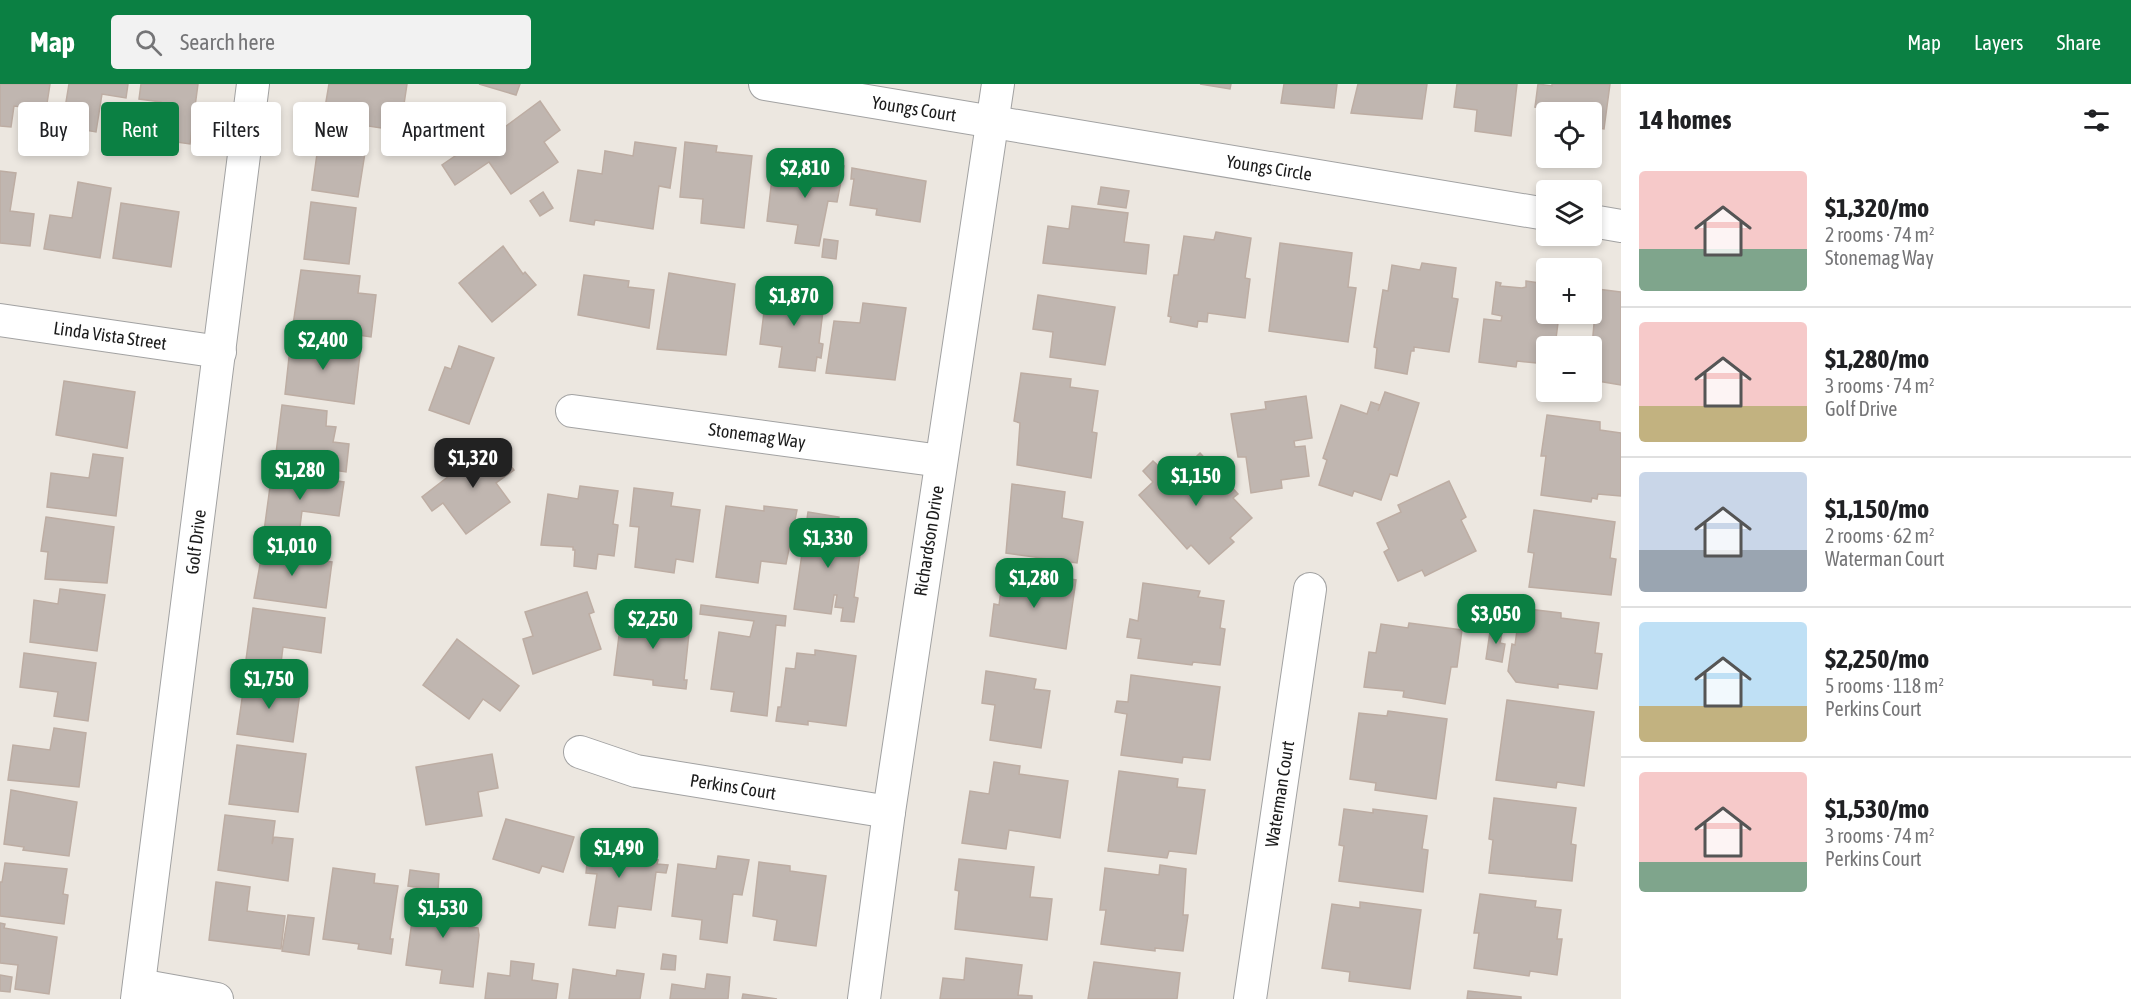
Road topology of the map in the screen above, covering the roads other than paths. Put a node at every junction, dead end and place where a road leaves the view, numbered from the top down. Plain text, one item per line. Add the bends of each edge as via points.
1 (253, 84) edge
2 (765, 84) edge
3 (998, 84) edge
4 (992, 122) junction
5 (1536, 212) edge
6 (1602, 223) edge
7 (1621, 226) edge
8 (0, 320) edge
9 (220, 352) junction
10 (572, 411) dead end
11 (941, 461) junction
12 (1310, 589) dead end
13 (580, 753) dead end
14 (889, 812) junction
15 (138, 992) edge
16 (217, 999) edge
17 (864, 999) edge
18 (1250, 999) edge

1 - 9 street, Golf Drive
2 - 4 street, Youngs Court
3 - 4 street, Richardson Drive
4 - 5 street, Youngs Circle
4 - 11 street, Richardson Drive
6 - 7 street
8 - 9 street, Linda Vista Street
9 - 15 street, Golf Drive
10 - 11 street, Stonemag Way
11 - 14 street, Richardson Drive
12 - 18 street, Waterman Court
13 - 14 street, Perkins Court via 636,771
14 - 17 street, Richardson Drive
15 - 16 street

